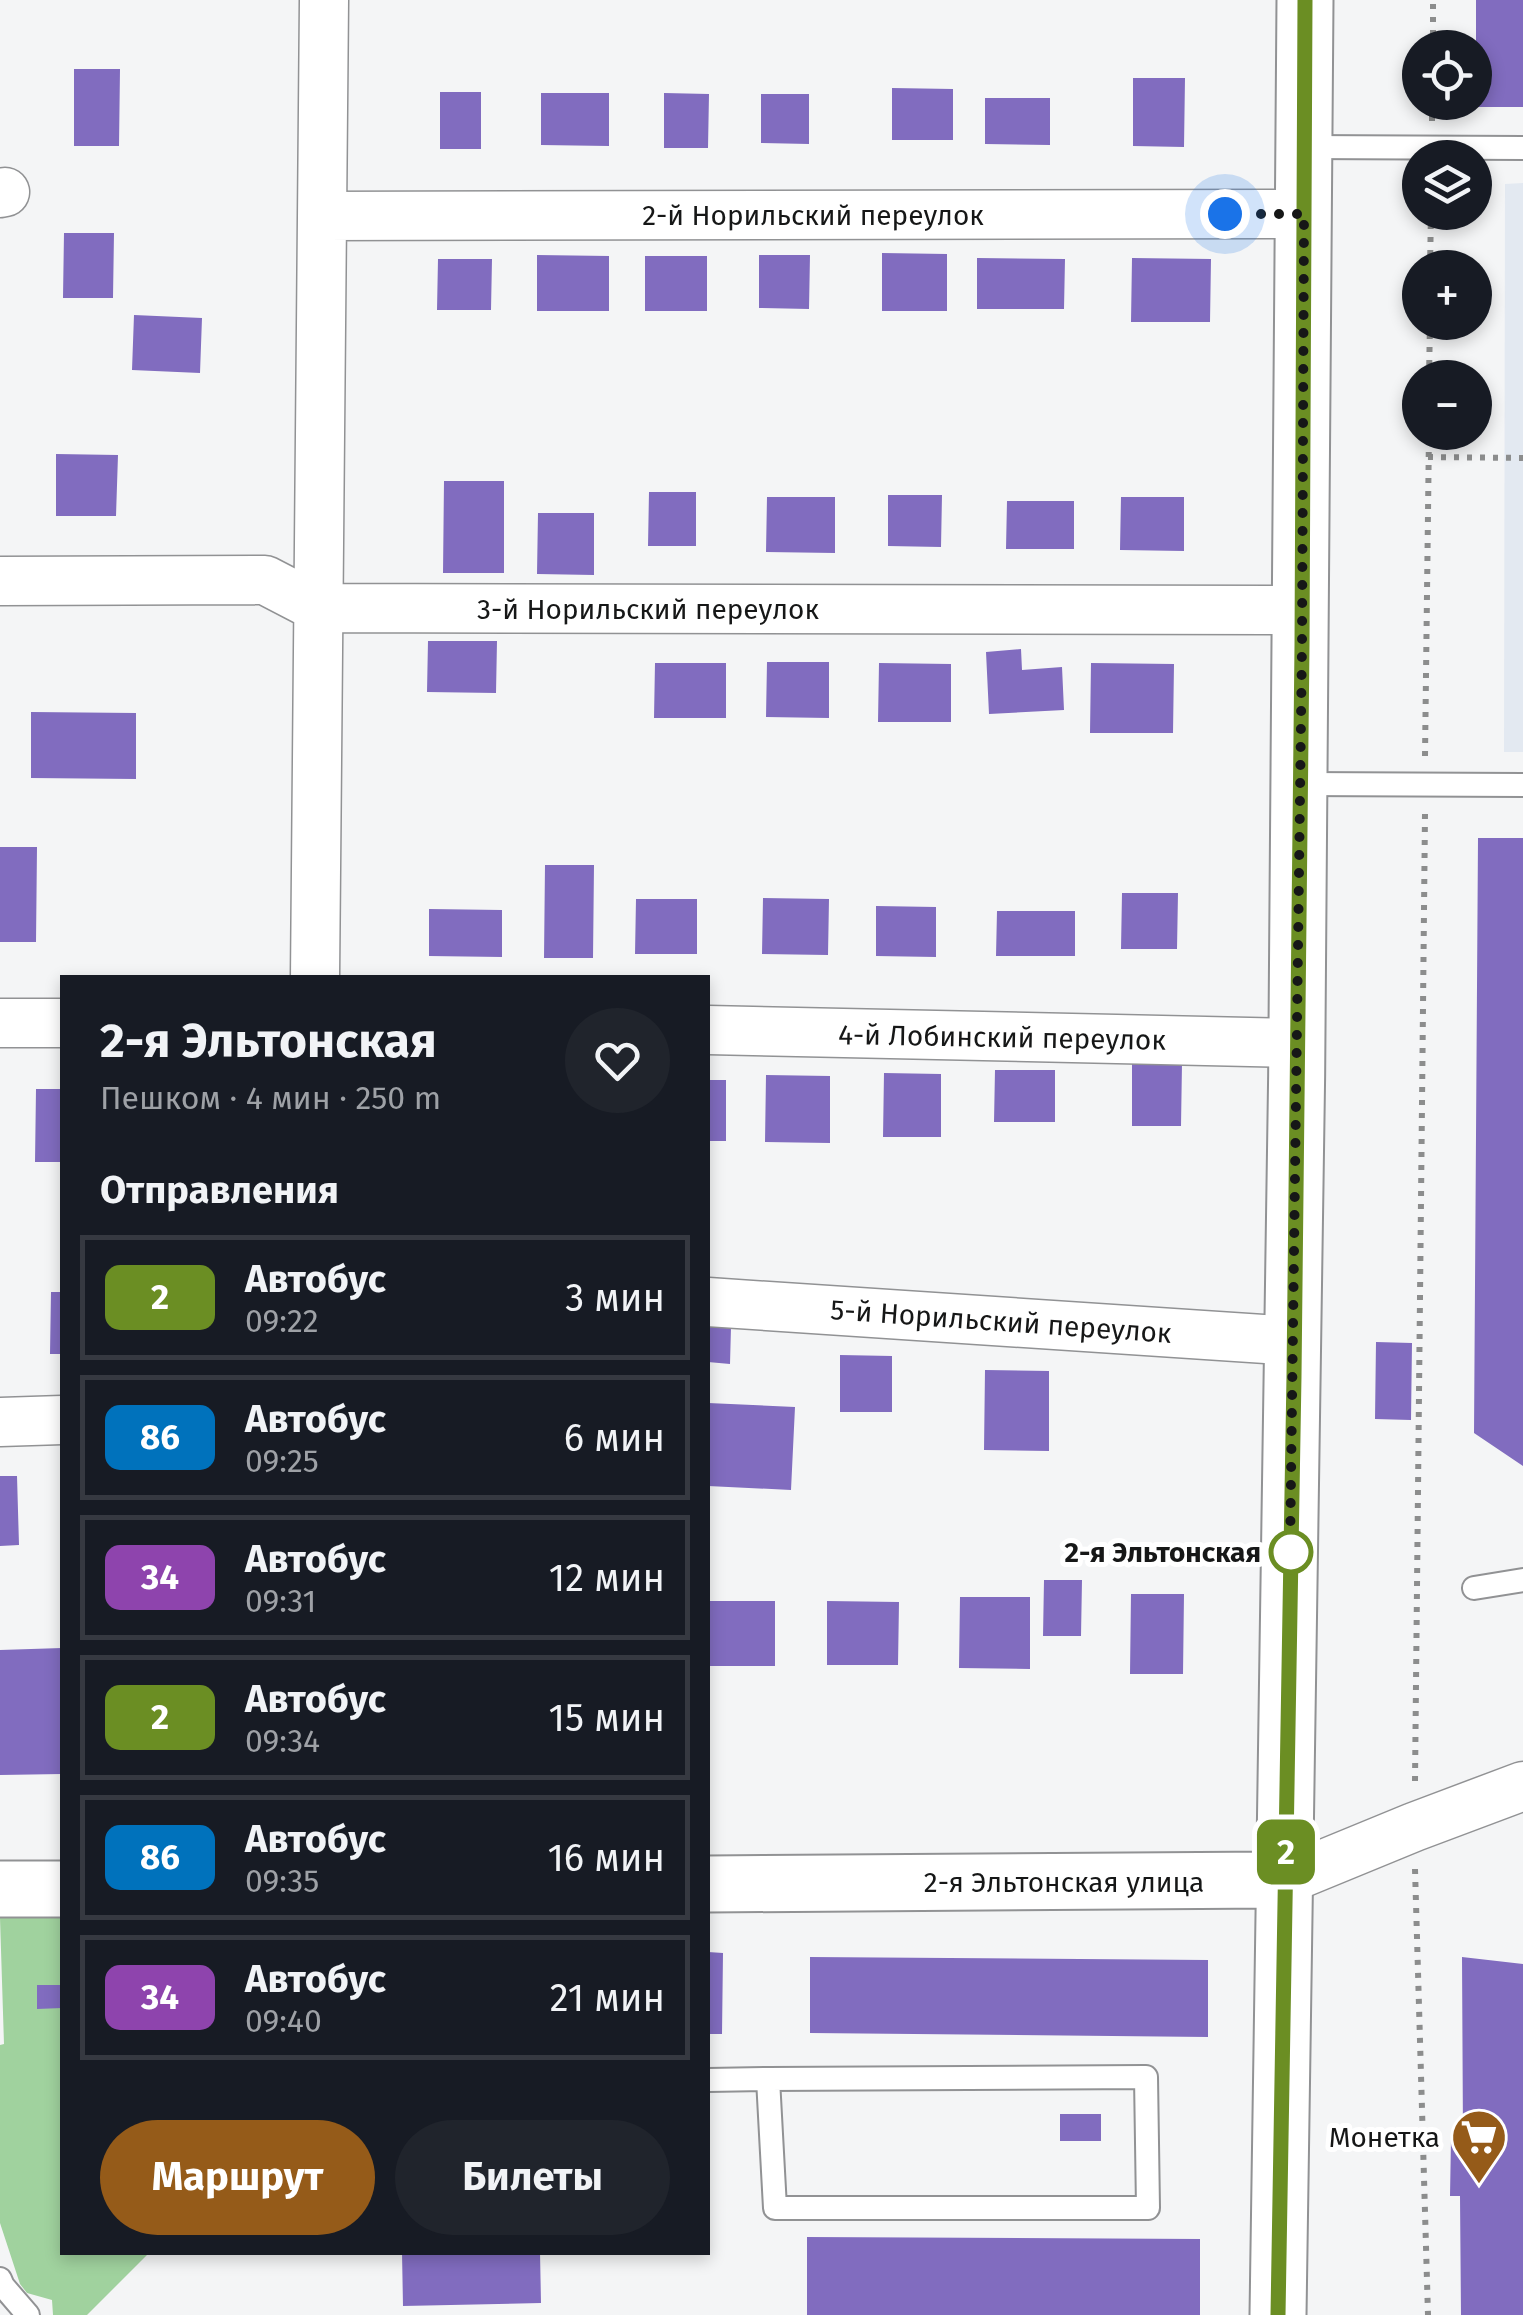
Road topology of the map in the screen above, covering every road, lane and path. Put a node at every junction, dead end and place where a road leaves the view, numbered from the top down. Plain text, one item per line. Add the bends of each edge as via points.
1 (324, 0) edge
2 (1305, 0) edge
3 (1433, 0) edge
4 (1433, 30) edge
5 (1304, 147) junction
6 (1523, 148) edge
7 (1304, 214) junction
8 (322, 216) junction
9 (1428, 450) edge
10 (1428, 457) junction
11 (1523, 458) edge
12 (0, 581) edge
13 (318, 608) junction
14 (1302, 610) junction
15 (1300, 784) junction
16 (1425, 784) junction
17 (1523, 784) edge
18 (315, 975) edge
19 (0, 1023) edge
20 (60, 1023) edge
21 (710, 1030) edge
22 (1297, 1043) junction
23 (710, 1302) edge
24 (1294, 1341) junction
25 (60, 1420) edge
26 (0, 1422) edge
27 (1523, 1580) edge
28 (1474, 1588) dead end
29 (1523, 1786) edge
30 (1414, 1827) junction
31 (1285, 1880) junction
32 (710, 1884) edge
33 (60, 1888) edge
34 (0, 1889) edge
35 (768, 2079) junction
36 (710, 2080) edge
37 (0, 2279) edge
38 (28, 2315) edge
39 (1278, 2315) edge
40 (1428, 2315) edge

1 - 8 street
2 - 5 street
3 - 4 path
5 - 6 lane
5 - 7 street
7 - 8 street, 2-й Норильский переулок
7 - 14 street
8 - 13 street
9 - 10 path
10 - 11 path
10 - 16 path
12 - 13 street, 3-й Норильский переулок via 265,580
13 - 14 street, 3-й Норильский переулок
13 - 18 street
14 - 15 street
15 - 16 lane
15 - 22 street
16 - 17 lane
16 - 30 path
19 - 20 street
21 - 22 street, 4-й Лобинский переулок
22 - 24 street
23 - 24 street, 5-й Норильский переулок
24 - 31 street
25 - 26 street
27 - 28 lane
29 - 30 street, 2-я Эльтонская улица
30 - 31 street, 2-я Эльтонская улица
30 - 40 path
31 - 32 street, 2-я Эльтонская улица
31 - 39 street
33 - 34 street
35 - 35 lane via 1146,2077 1148,2208 775,2208
35 - 36 lane
37 - 38 lane

